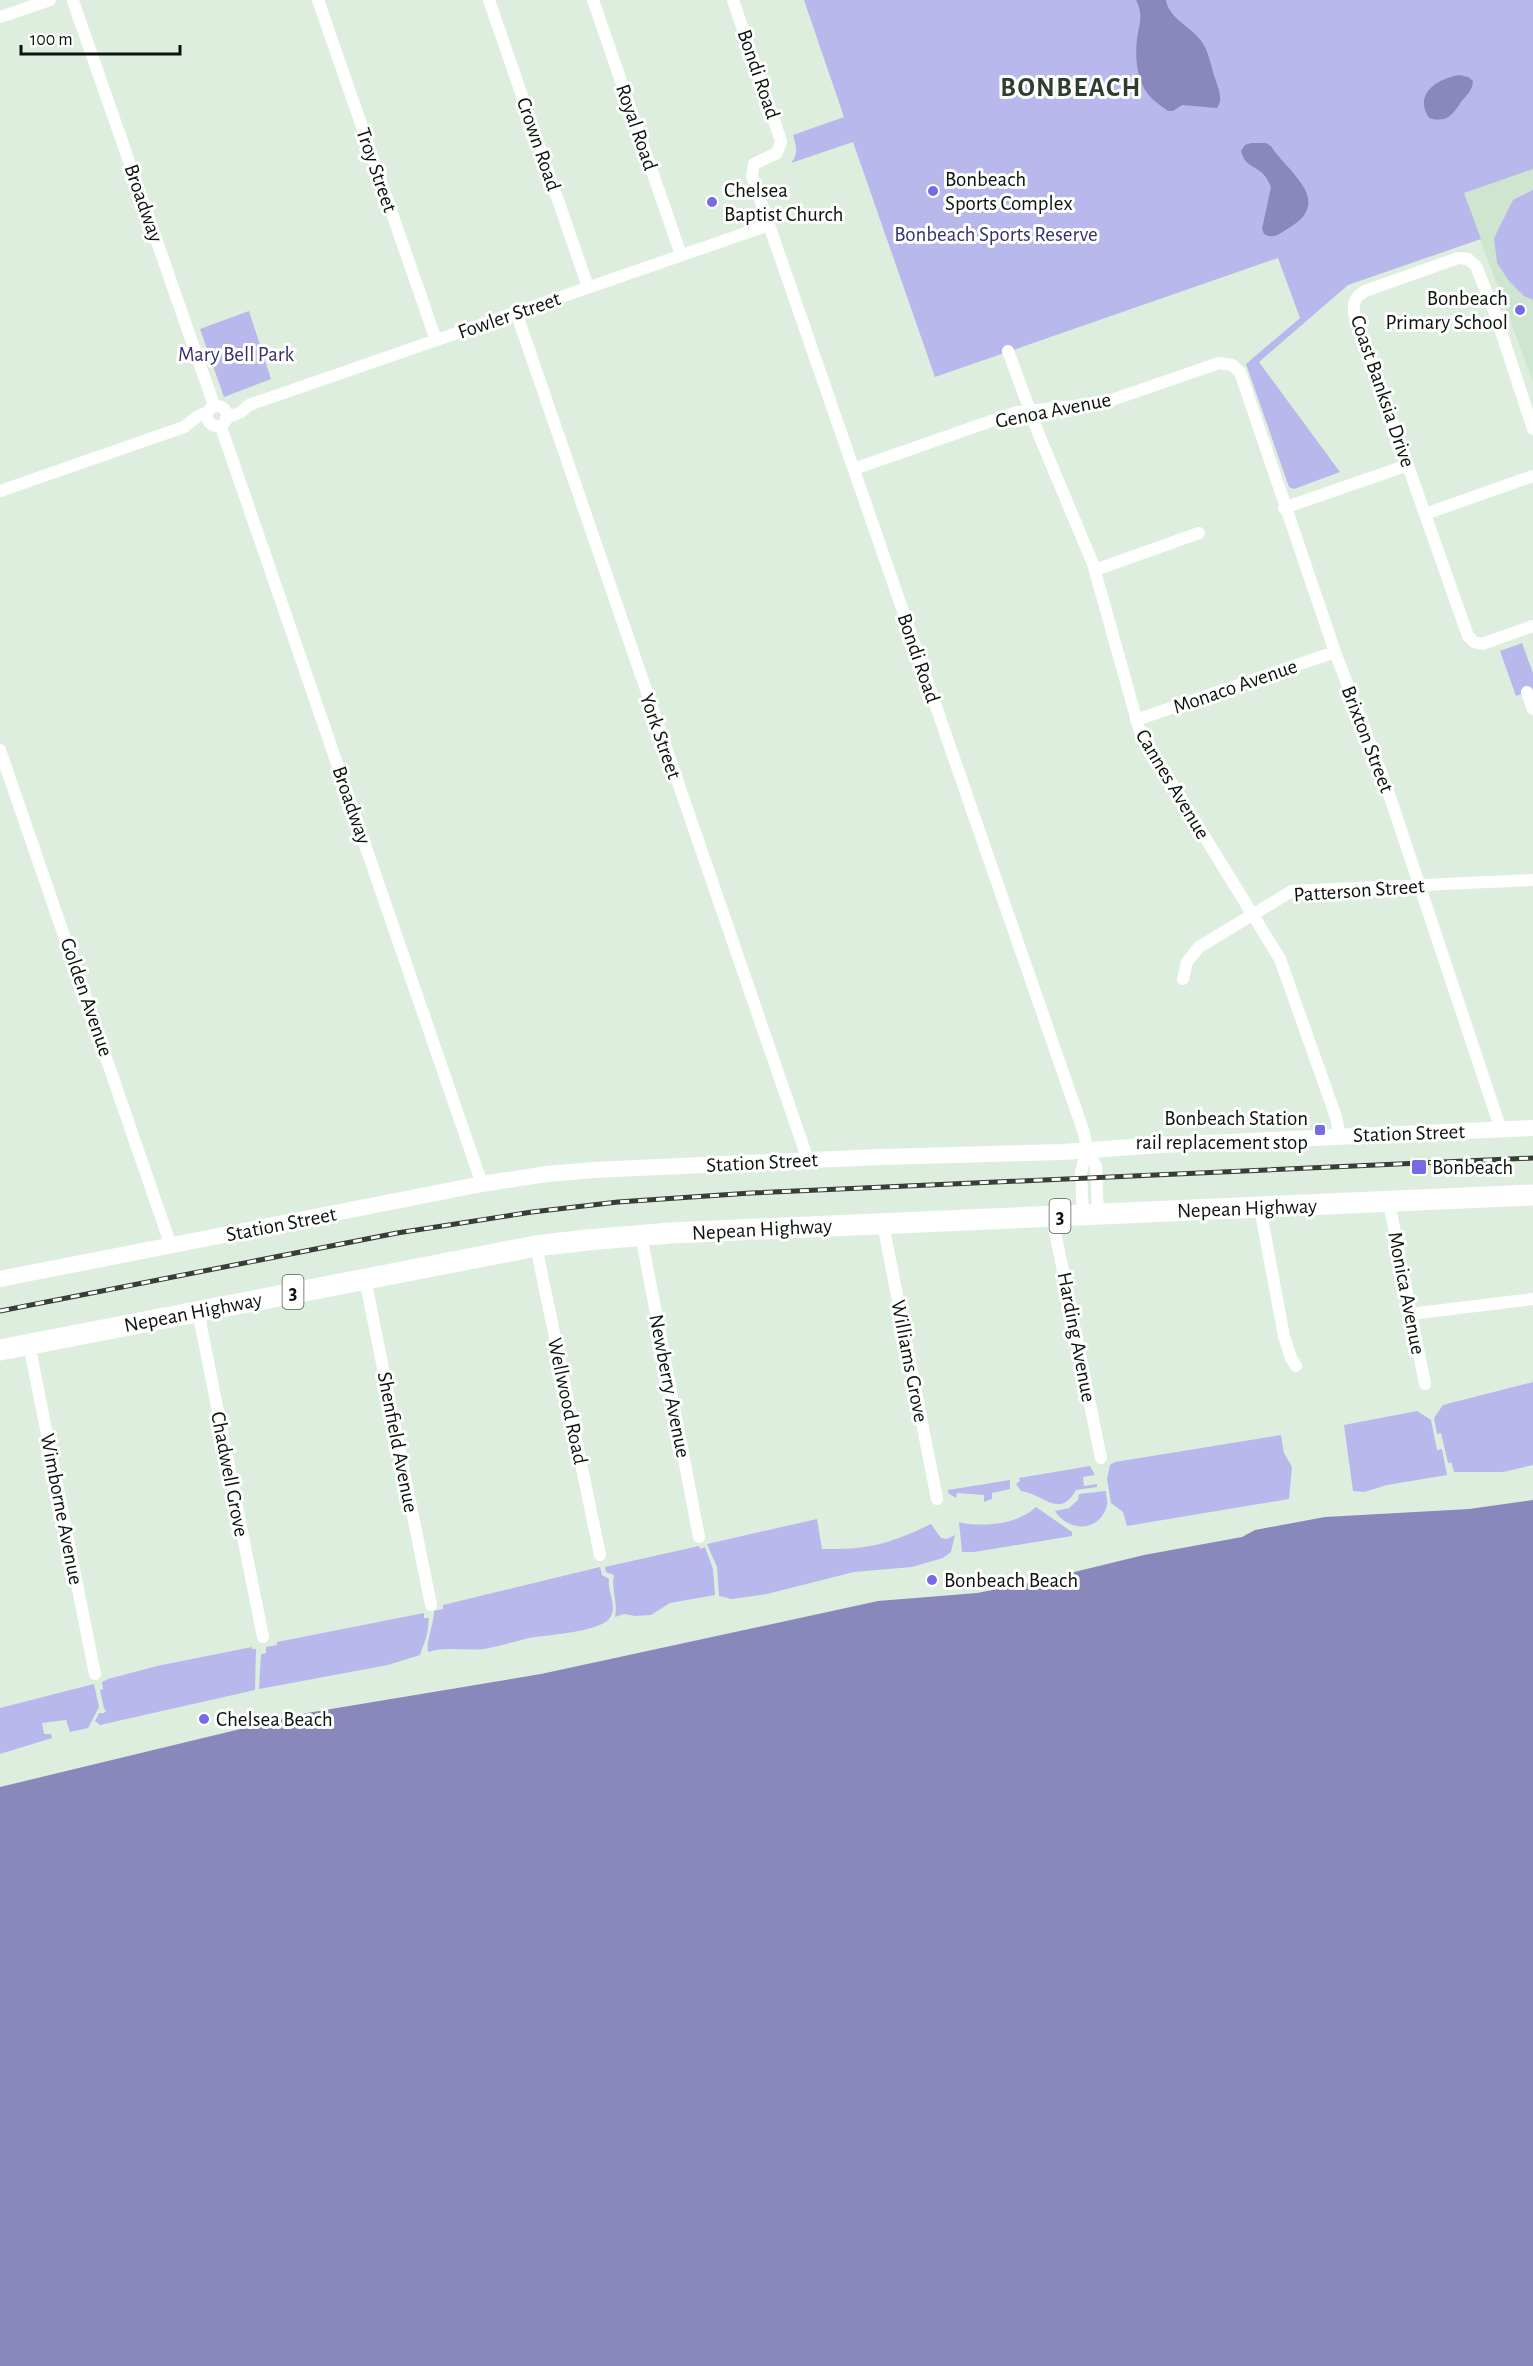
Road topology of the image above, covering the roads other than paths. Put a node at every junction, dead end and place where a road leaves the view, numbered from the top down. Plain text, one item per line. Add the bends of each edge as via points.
1 (50, 0) edge
2 (71, 0) edge
3 (318, 0) edge
4 (489, 0) edge
5 (593, 0) edge
6 (733, 0) edge
7 (0, 17) edge
8 (769, 225) junction
9 (681, 255) junction
10 (588, 287) junction
11 (516, 312) junction
12 (436, 340) junction
13 (1008, 351) dead end
14 (1219, 363) joint
15 (1029, 411) junction
16 (217, 416) junction
17 (1533, 429) edge
18 (1408, 465) junction
19 (854, 469) junction
20 (1533, 476) edge
21 (0, 491) edge
22 (1284, 508) junction
23 (1425, 513) junction
24 (1199, 533) dead end
25 (1095, 570) junction
26 (1533, 626) edge
27 (1335, 652) junction
28 (1527, 692) dead end
29 (1533, 710) edge
30 (1136, 720) junction
31 (0, 750) edge
32 (1533, 880) edge
33 (1418, 885) junction
34 (1252, 915) junction
35 (1184, 979) dead end
36 (1533, 1128) edge
37 (1501, 1130) junction
38 (1340, 1136) junction
39 (1087, 1150) junction
40 (808, 1160) junction
41 (482, 1184) junction
42 (1533, 1195) edge
43 (1389, 1202) junction
44 (1260, 1208) junction
45 (1091, 1215) junction
46 (1052, 1217) junction
47 (883, 1224) junction
48 (642, 1235) junction
49 (171, 1246) junction
50 (536, 1246) junction
51 (365, 1278) junction
52 (0, 1279) edge
53 (1533, 1299) edge
54 (198, 1311) junction
55 (1410, 1314) junction
56 (30, 1344) junction
57 (0, 1350) edge
58 (1296, 1366) dead end
59 (1425, 1384) dead end
60 (1101, 1458) dead end
61 (937, 1499) dead end
62 (699, 1537) dead end
63 (600, 1555) dead end
64 (431, 1605) dead end
65 (263, 1636) dead end
66 (95, 1674) dead end

1 - 7 street
2 - 16 street, Broadway
3 - 12 street, Troy Street
4 - 10 street, Crown Road
5 - 9 street, Royal Road
6 - 8 street, Bondi Road via 781,137 776,155 753,167 752,176
8 - 9 street, Fowler Street
8 - 19 street, Bondi Road
9 - 10 street, Fowler Street
10 - 11 street, Fowler Street
11 - 12 street, Fowler Street
11 - 40 street, York Street
12 - 16 street, Fowler Street via 249,405 241,412
13 - 15 street, Cannes Avenue
14 - 15 street, Genoa Avenue via 1102,404
14 - 22 street, Brixton Street via 1232,365 1240,372
15 - 19 street, Genoa Avenue
15 - 25 street, Cannes Avenue
16 - 21 street, Fowler Street via 197,428 184,427
16 - 41 street, Broadway
17 - 18 street, Coast Banksia Drive via 1476,266 1458,258 1365,291 1354,300 1354,313
18 - 22 street
18 - 23 street, Coast Banksia Drive
19 - 39 street, Bondi Road
20 - 23 street
22 - 27 street, Brixton Street
23 - 26 street, Coast Banksia Drive via 1468,636 1482,644
24 - 25 street
25 - 30 street, Cannes Avenue
27 - 30 street, Monaco Avenue
27 - 33 street, Brixton Street via 1387,788
28 - 29 street
30 - 34 street, Cannes Avenue via 1147,745
31 - 49 street, Golden Avenue
32 - 33 street, Patterson Street
33 - 34 street, Patterson Street via 1295,890
33 - 37 street, Brixton Street
34 - 35 street, Patterson Street via 1196,949 1187,962
34 - 38 street, Cannes Avenue via 1282,963
36 - 37 street, Station Street
37 - 38 street, Station Street
38 - 39 street, Station Street
39 - 40 street, Station Street
39 - 45 street, Bondi Road via 1081,1172 1082,1189
39 - 45 street, Bondi Road via 1097,1171
40 - 41 street, Station Street via 593,1170
41 - 49 street, Station Street
42 - 43 highway, Nepean Highway / 3
43 - 44 highway, Nepean Highway / 3
43 - 55 street, Monica Avenue
44 - 45 highway, Nepean Highway / 3
44 - 58 street via 1284,1336
45 - 46 highway, Nepean Highway / 3
46 - 47 highway, Nepean Highway / 3
46 - 60 street, Harding Avenue
47 - 48 highway, Nepean Highway / 3
47 - 61 street, Williams Grove
48 - 50 highway, Nepean Highway / 3
48 - 62 street, Newberry Avenue
49 - 52 street, Station Street
50 - 51 highway, Nepean Highway / 3
50 - 63 street, Wellwood Road
51 - 54 highway, Nepean Highway / 3
51 - 64 street, Shenfield Avenue
53 - 55 street
54 - 56 highway, Nepean Highway / 3
54 - 65 street, Chadwell Grove
55 - 59 street, Monica Avenue
56 - 57 highway, Nepean Highway / 3
56 - 66 street, Wimborne Avenue

